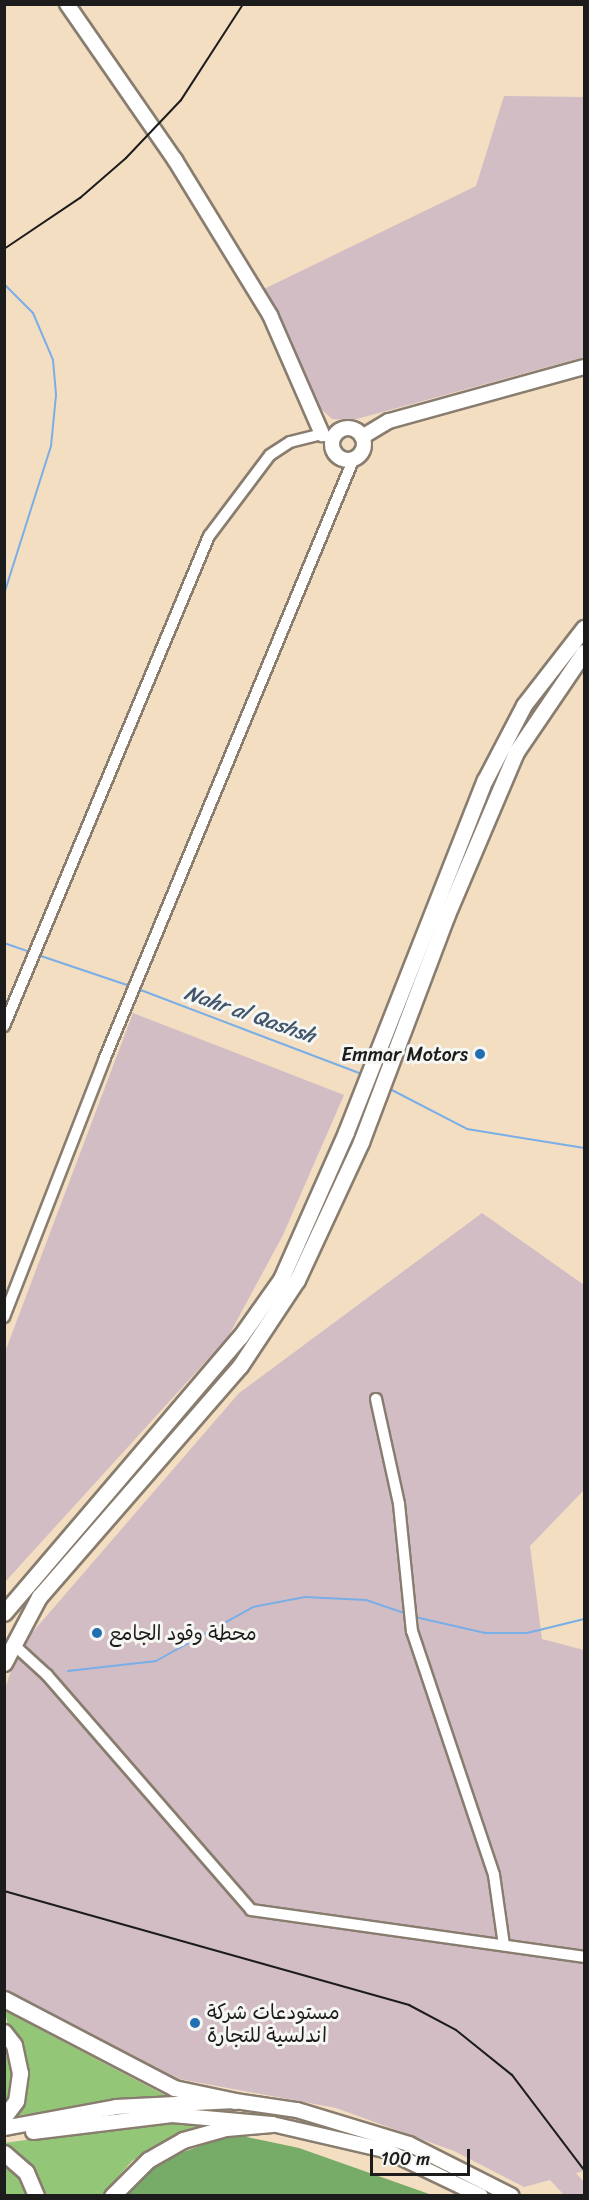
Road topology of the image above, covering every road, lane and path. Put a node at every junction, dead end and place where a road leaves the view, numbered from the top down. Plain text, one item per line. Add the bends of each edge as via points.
1 (67, 4) edge
2 (585, 367) edge
3 (327, 437) junction
4 (362, 437) junction
5 (354, 458) junction
6 (585, 628) edge
7 (585, 652) edge
8 (4, 1026) edge
9 (4, 1317) edge
10 (376, 1399) dead end
11 (11, 1595) edge
12 (4, 1613) edge
13 (13, 1644) junction
14 (4, 1663) edge
15 (504, 1946) junction
16 (585, 1957) edge
17 (4, 1999) edge
18 (4, 2032) edge
19 (235, 2101) junction
20 (4, 2117) edge
21 (272, 2124) junction
22 (4, 2128) edge
23 (4, 2137) edge
24 (4, 2153) edge
25 (36, 2196) edge
26 (112, 2196) edge
27 (481, 2196) edge
28 (512, 2196) edge

1 - 3 main road via 174,160 270,315
2 - 4 main road via 389,421
3 - 4 main road via 343,429
3 - 5 main road via 340,457
3 - 8 street via 290,442 270,455 209,536
4 - 5 main road via 363,447
5 - 9 street
6 - 11 highway via 524,705 485,780 346,1132 281,1279
7 - 13 highway via 516,752 446,917 361,1142 297,1280 240,1366 87,1536 39,1597
10 - 15 street via 399,1504 412,1631 494,1875
11 - 12 highway
13 - 14 highway
13 - 15 street via 47,1675 251,1910
15 - 16 street
17 - 19 highway via 174,2088
18 - 20 highway via 14,2045 20,2073 16,2101
19 - 22 main road via 116,2107
19 - 28 main road via 297,2110 409,2144
21 - 23 main road via 172,2115
21 - 26 highway via 226,2128 183,2140 148,2160
21 - 27 main road via 385,2150
24 - 25 highway via 26,2172

